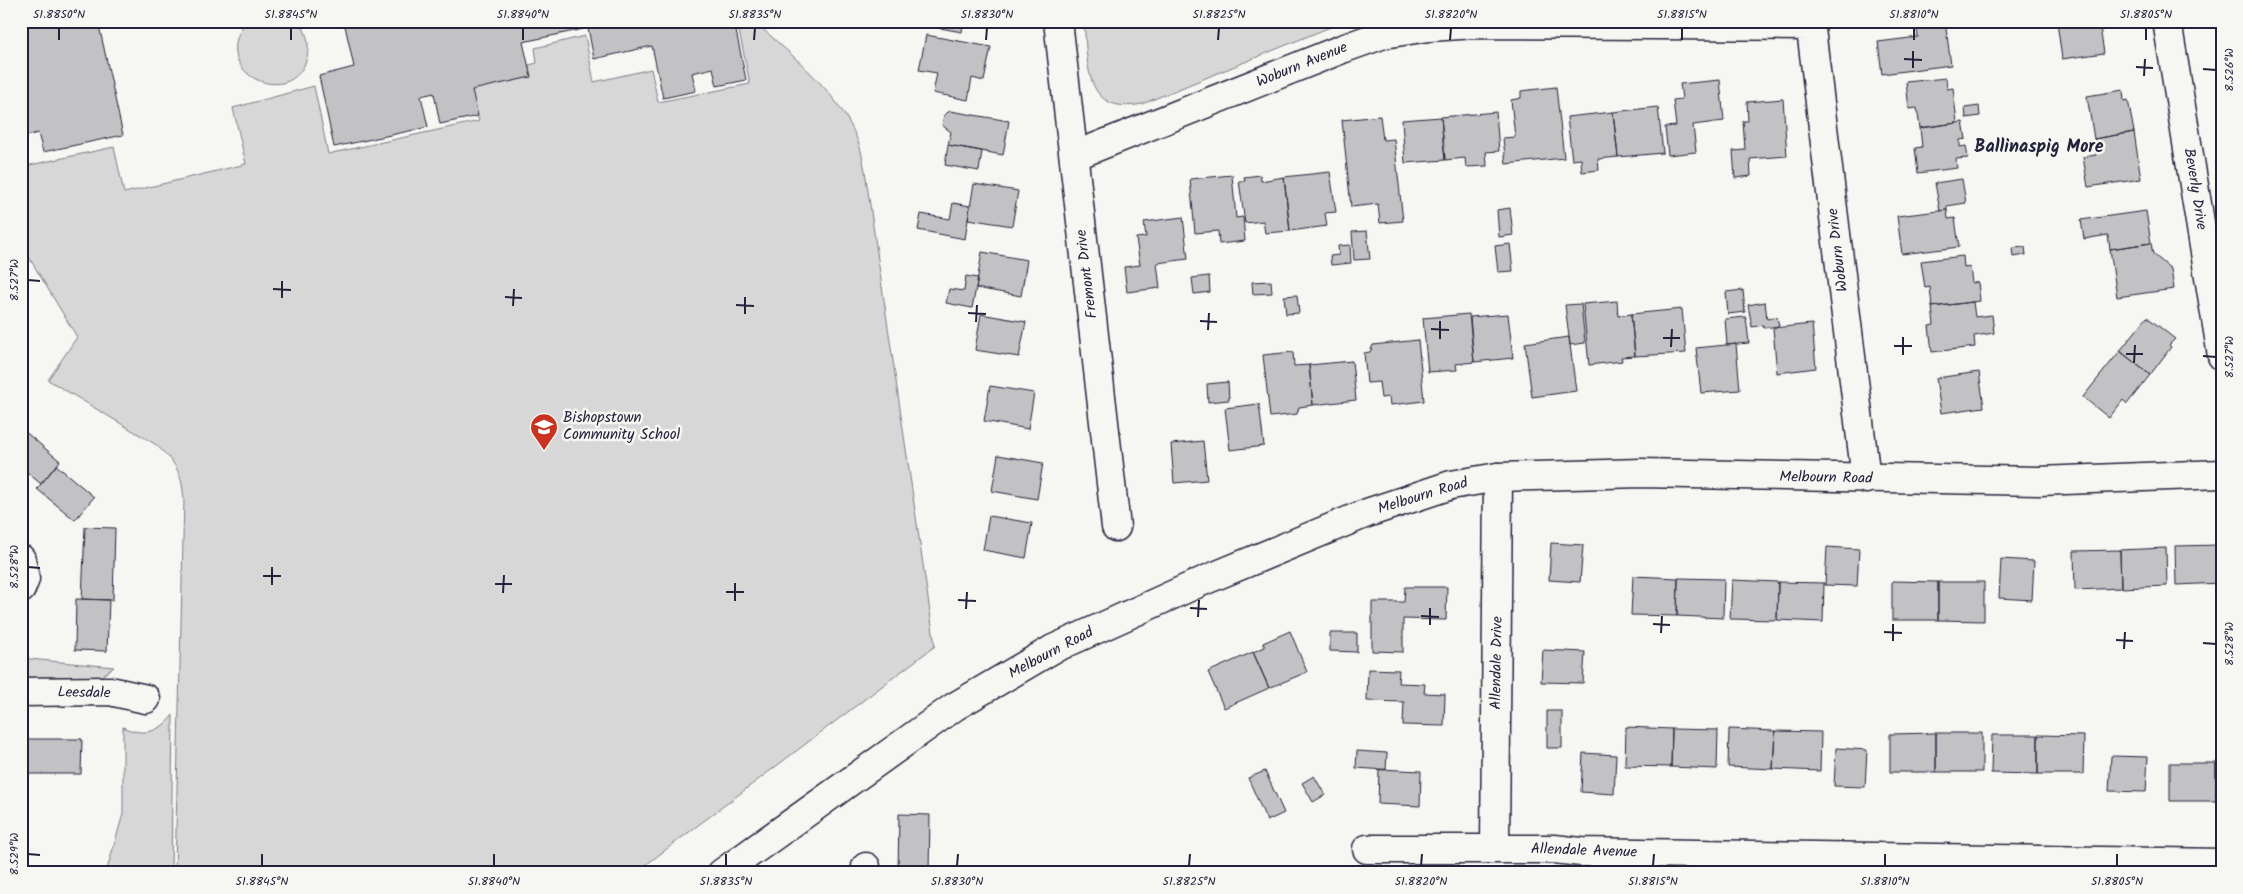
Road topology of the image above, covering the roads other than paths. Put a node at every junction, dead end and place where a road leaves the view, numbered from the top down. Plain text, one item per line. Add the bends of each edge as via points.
1 (1058, 21) edge
2 (2167, 21) edge
3 (1811, 24) edge
4 (1074, 156) junction
5 (2222, 356) edge
6 (2222, 474) edge
7 (1498, 477) junction
8 (1866, 479) junction
9 (1116, 527) dead end
10 (21, 559) edge
11 (21, 590) edge
12 (21, 692) edge
13 (146, 699) dead end
14 (1367, 849) dead end
15 (1495, 849) junction
16 (2222, 863) edge
17 (722, 873) edge

1 - 4 street, Fremont Drive
2 - 5 street, Beverly Drive
3 - 4 street, Woburn Avenue via 1476,24 1384,34
3 - 8 street, Woburn Drive
4 - 9 street, Fremont Drive
6 - 8 street, Melbourn Road via 2039,481
7 - 8 street, Melbourn Road via 1641,473
7 - 15 street, Allendale Drive
7 - 17 street, Melbourn Road via 1451,485 1367,513 1176,593 1053,649 960,704
10 - 11 street via 25,578
12 - 13 street, Leesdale via 110,692
14 - 15 street, Allendale Avenue
15 - 16 street, Allendale Avenue

